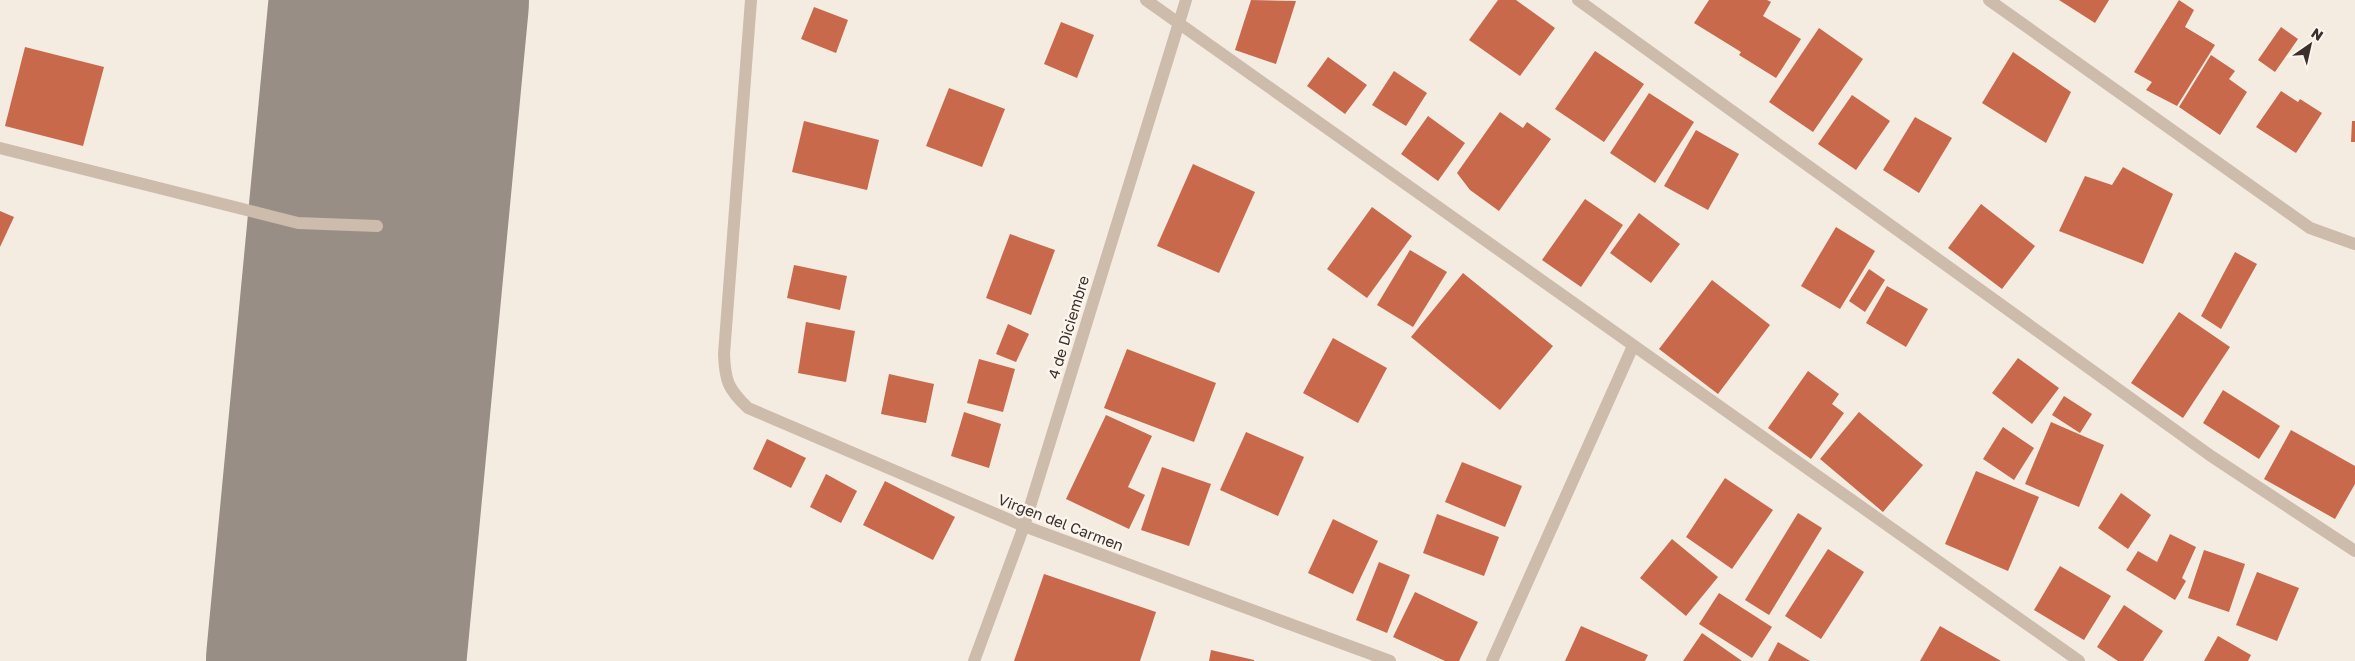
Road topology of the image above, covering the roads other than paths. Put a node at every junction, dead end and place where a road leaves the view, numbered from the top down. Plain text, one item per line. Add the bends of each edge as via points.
1 (751, 0) edge
2 (1146, 0) edge
3 (1186, 0) edge
4 (1578, 0) edge
5 (1989, 0) edge
6 (1177, 24) junction
7 (0, 148) edge
8 (377, 226) dead end
9 (2355, 244) edge
10 (1633, 346) junction
11 (1024, 526) junction
12 (2355, 551) edge
13 (974, 661) edge
14 (1390, 661) edge
15 (1492, 661) edge
16 (2079, 661) edge

1 - 11 street, Virgen del Carmen via 724,354 724,375 732,392 748,408
2 - 6 street
3 - 6 street, 4 de Diciembre
4 - 12 street via 2211,456
5 - 9 street via 2310,228
6 - 10 street
6 - 11 street, 4 de Diciembre
7 - 8 street via 298,223
10 - 15 street
10 - 16 street
11 - 13 street, 4 de Diciembre
11 - 14 street, Virgen del Carmen

